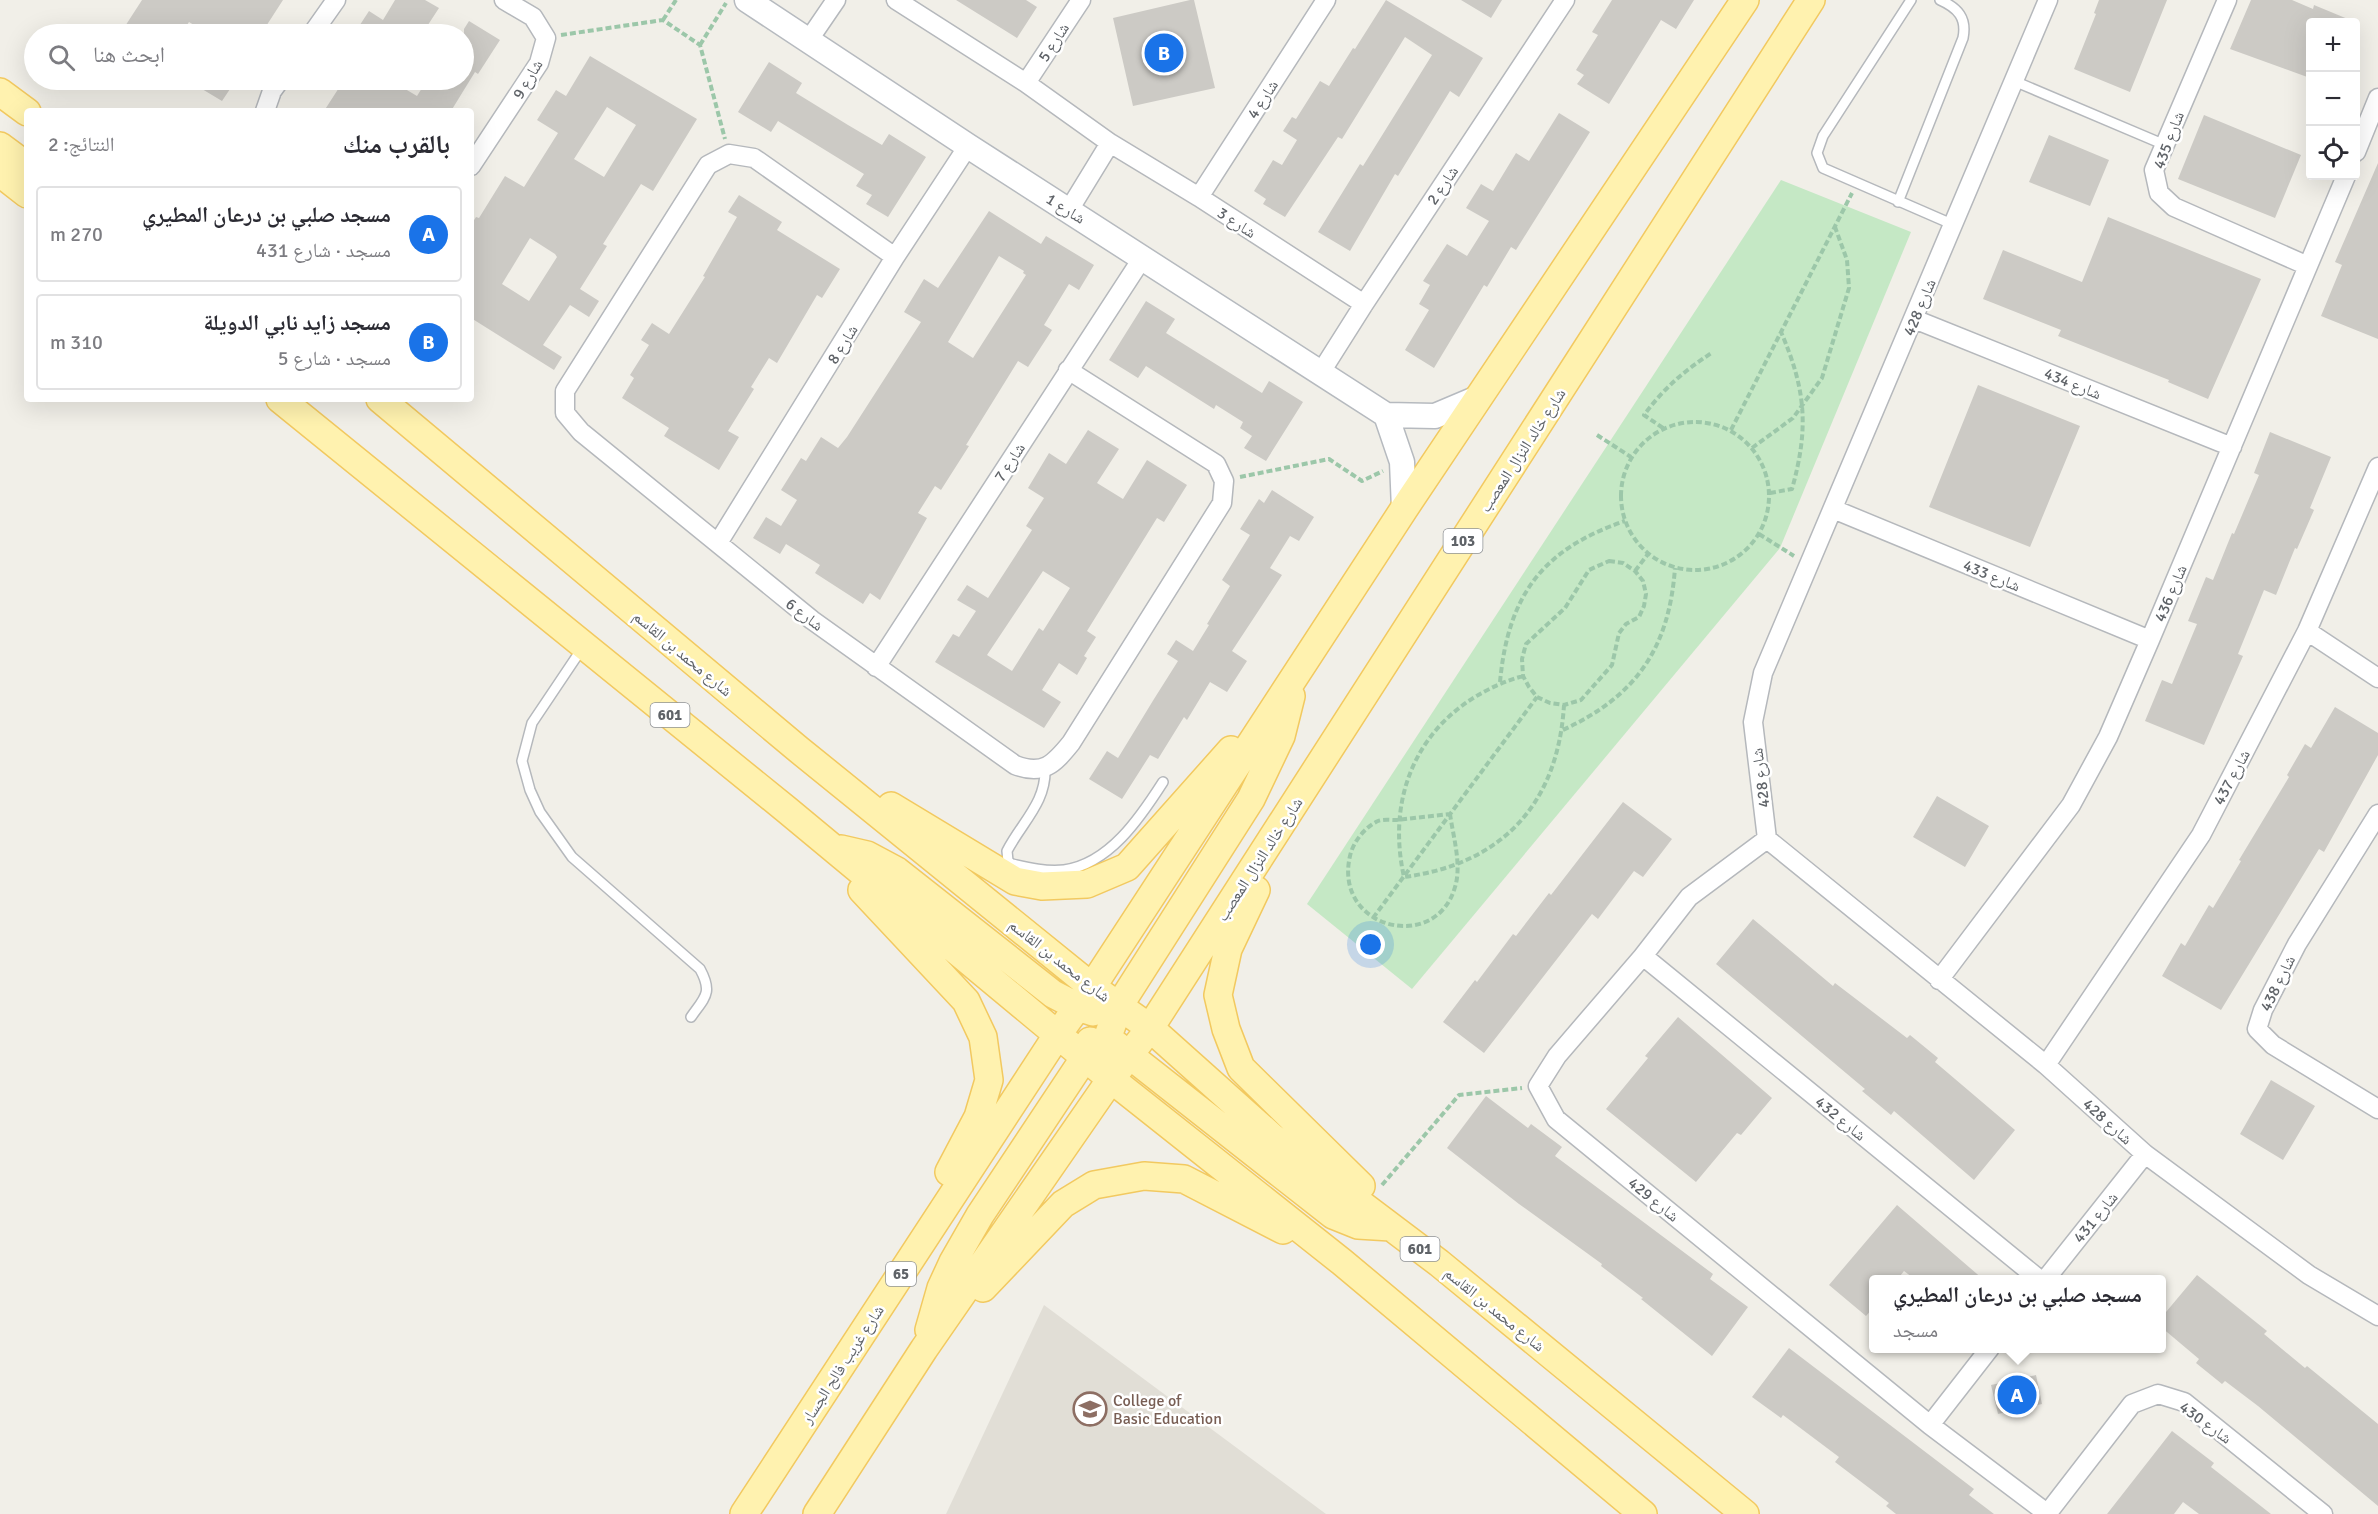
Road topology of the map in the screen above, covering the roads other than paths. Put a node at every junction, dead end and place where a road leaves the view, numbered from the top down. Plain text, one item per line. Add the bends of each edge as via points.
1 (336, 0) edge
2 (504, 0) edge
3 (747, 0) edge
4 (836, 0) edge
5 (896, 0) edge
6 (1081, 0) edge
7 (1326, 0) edge
8 (1565, 0) edge
9 (1745, 0) edge
10 (1811, 0) edge
11 (1911, 0) edge
12 (1940, 0) edge
13 (2048, 0) edge
14 (2227, 0) edge
15 (319, 24) edge
16 (808, 41) junction
17 (2014, 81) junction
18 (1026, 83) junction
19 (273, 90) edge
20 (0, 92) edge
21 (2378, 98) edge
22 (266, 108) edge
23 (24, 110) edge
24 (2360, 140) edge
25 (1110, 143) junction
26 (2165, 145) junction
27 (0, 146) edge
28 (968, 146) junction
29 (474, 161) edge
30 (24, 164) edge
31 (0, 172) edge
32 (2344, 180) edge
33 (24, 192) edge
34 (1199, 197) junction
35 (1898, 202) junction
36 (1069, 210) junction
37 (1954, 225) junction
38 (895, 257) junction
39 (1143, 257) junction
40 (2308, 266) junction
41 (1364, 304) junction
42 (1914, 319) junction
43 (1068, 370) junction
44 (1321, 372) junction
45 (1480, 397) junction
46 (284, 402) edge
47 (384, 402) edge
48 (1386, 415) junction
49 (2232, 447) junction
50 (2378, 467) edge
51 (1404, 509) junction
52 (1833, 509) junction
53 (718, 543) junction
54 (2307, 631) junction
55 (2150, 640) junction
56 (584, 645) junction
57 (876, 667) junction
58 (1296, 677) junction
59 (2378, 678) edge
60 (798, 749) junction
61 (1045, 767) junction
62 (1163, 782) dead end
63 (1304, 788) junction
64 (787, 810) junction
65 (2378, 814) edge
66 (1767, 839) junction
67 (834, 848) junction
68 (1643, 956) junction
69 (1939, 980) junction
70 (691, 1017) dead end
71 (1098, 1020) junction
72 (1150, 1028) junction
73 (1058, 1034) junction
74 (1129, 1054) junction
75 (2046, 1065) junction
76 (1111, 1079) junction
77 (2378, 1109) edge
78 (2145, 1154) junction
79 (1391, 1227) junction
80 (1342, 1262) junction
81 (1439, 1263) junction
82 (2034, 1275) edge
83 (2049, 1275) edge
84 (878, 1309) junction
85 (2378, 1316) edge
86 (924, 1349) junction
87 (1986, 1353) edge
88 (1930, 1425) junction
89 (744, 1514) edge
90 (817, 1514) edge
91 (1643, 1514) edge
92 (1745, 1514) edge
93 (2048, 1514) edge
94 (2323, 1514) edge

1 - 15 street
2 - 29 street, شارع 9 via 533,17 546,38 539,63
3 - 16 street, شارع 1
4 - 16 street
5 - 18 street, شارع 3
6 - 18 street, شارع 5
7 - 34 street, شارع 4
8 - 41 street, شارع 2
9 - 45 main road
10 - 63 main road, شارع خالد النزال المعصب / 103
11 - 35 lane via 1823,136 1817,153 1823,168
12 - 35 lane via 1957,9 1963,18 1963,38
13 - 17 street, شارع 428
14 - 26 street, شارع 435
16 - 28 street, شارع 1
17 - 26 lane
17 - 37 street, شارع 428
18 - 25 street, شارع 3
19 - 22 street
20 - 23 main road
21 - 24 street
25 - 34 street, شارع 3
25 - 36 street
26 - 40 street, شارع 435 via 2154,170 2159,193 2174,207
27 - 30 main road
28 - 36 street, شارع 1
28 - 38 street, شارع 8
31 - 33 main road
32 - 40 street, شارع 436
34 - 41 street, شارع 3
35 - 37 lane
36 - 39 street, شارع 1
37 - 42 street, شارع 428
38 - 53 street, شارع 8
38 - 53 street, شارع 6 via 754,158 729,154 708,165 565,391 565,413 581,432
39 - 43 street, شارع 7
39 - 44 street, شارع 1
40 - 49 street, شارع 436
41 - 44 street, شارع 2
42 - 49 street, شارع 434
42 - 52 street, شارع 428
43 - 57 street, شارع 7
43 - 61 street via 1216,464 1224,481 1222,502 1209,523 1071,742 1059,758
44 - 48 street, شارع 1
45 - 48 street via 1435,416
45 - 51 main road
46 - 56 main road, 601
47 - 60 main road, شارع محمد بن القاسم / 601
48 - 51 street via 1402,462
49 - 55 street, شارع 436
50 - 54 street, شارع 437
51 - 58 main road
52 - 55 street, شارع 433
52 - 66 street, شارع 428 via 1763,673 1754,722
53 - 57 street, شارع 6 via 812,621
54 - 59 street
54 - 75 street, شارع 437 via 2201,835
55 - 69 street, شارع 436 via 2108,737 2071,805
56 - 64 main road, 601
56 - 70 lane via 532,723 522,761 530,790 540,812 572,857 700,969 708,984 707,994
57 - 61 street, شارع 6 via 1015,765 1030,771
58 - 60 main road via 1127,867 1087,884 1042,886 1015,881
58 - 71 main road via 1281,736 1251,799
60 - 71 main road, شارع محمد بن القاسم / 601
61 - 62 lane via 1040,799 1007,851 1012,864 1054,870 1087,863 1124,833
63 - 72 main road, شارع خالد النزال المعصب / 103
63 - 81 main road via 1228,949 1218,995 1226,1029 1241,1068
64 - 67 main road, 601
64 - 84 main road via 966,1001 983,1037 989,1080 978,1117
65 - 77 street, شارع 438 via 2297,944 2257,1029 2272,1045
66 - 68 street via 1689,897
66 - 69 street, شارع 428
67 - 71 main road via 867,855 897,871 1053,994
67 - 73 main road, 601
68 - 82 street, شارع 432
68 - 88 street, شارع 429 via 1557,1056 1538,1086 1556,1119
69 - 75 street, شارع 428
71 - 72 main road, شارع محمد بن القاسم / 601
71 - 73 main road
71 - 74 main road
71 - 76 main road via 1104,1062
71 - 86 main road via 952,1262
72 - 74 main road, شارع خالد النزال المعصب / 103
72 - 79 main road, شارع محمد بن القاسم / 601 via 1272,1137
73 - 84 main road, شارع غريب فالح الجسار / 65
74 - 76 main road, شارع خالد النزال المعصب / 103
74 - 79 main road via 1333,1215 1358,1225
75 - 78 street, شارع 428
76 - 80 main road
76 - 86 main road
78 - 83 street, شارع 431
78 - 85 street, شارع 428 via 2309,1275
79 - 81 main road, شارع محمد بن القاسم / 601
80 - 86 main road via 1184,1179 1144,1176 1094,1185 1063,1204
80 - 91 main road
81 - 92 main road, شارع محمد بن القاسم / 601
84 - 89 main road, شارع غريب فالح الجسار / 65
86 - 90 main road
87 - 88 street
88 - 93 street, شارع 429
93 - 94 street, شارع 430 via 2132,1404 2158,1394 2184,1402

